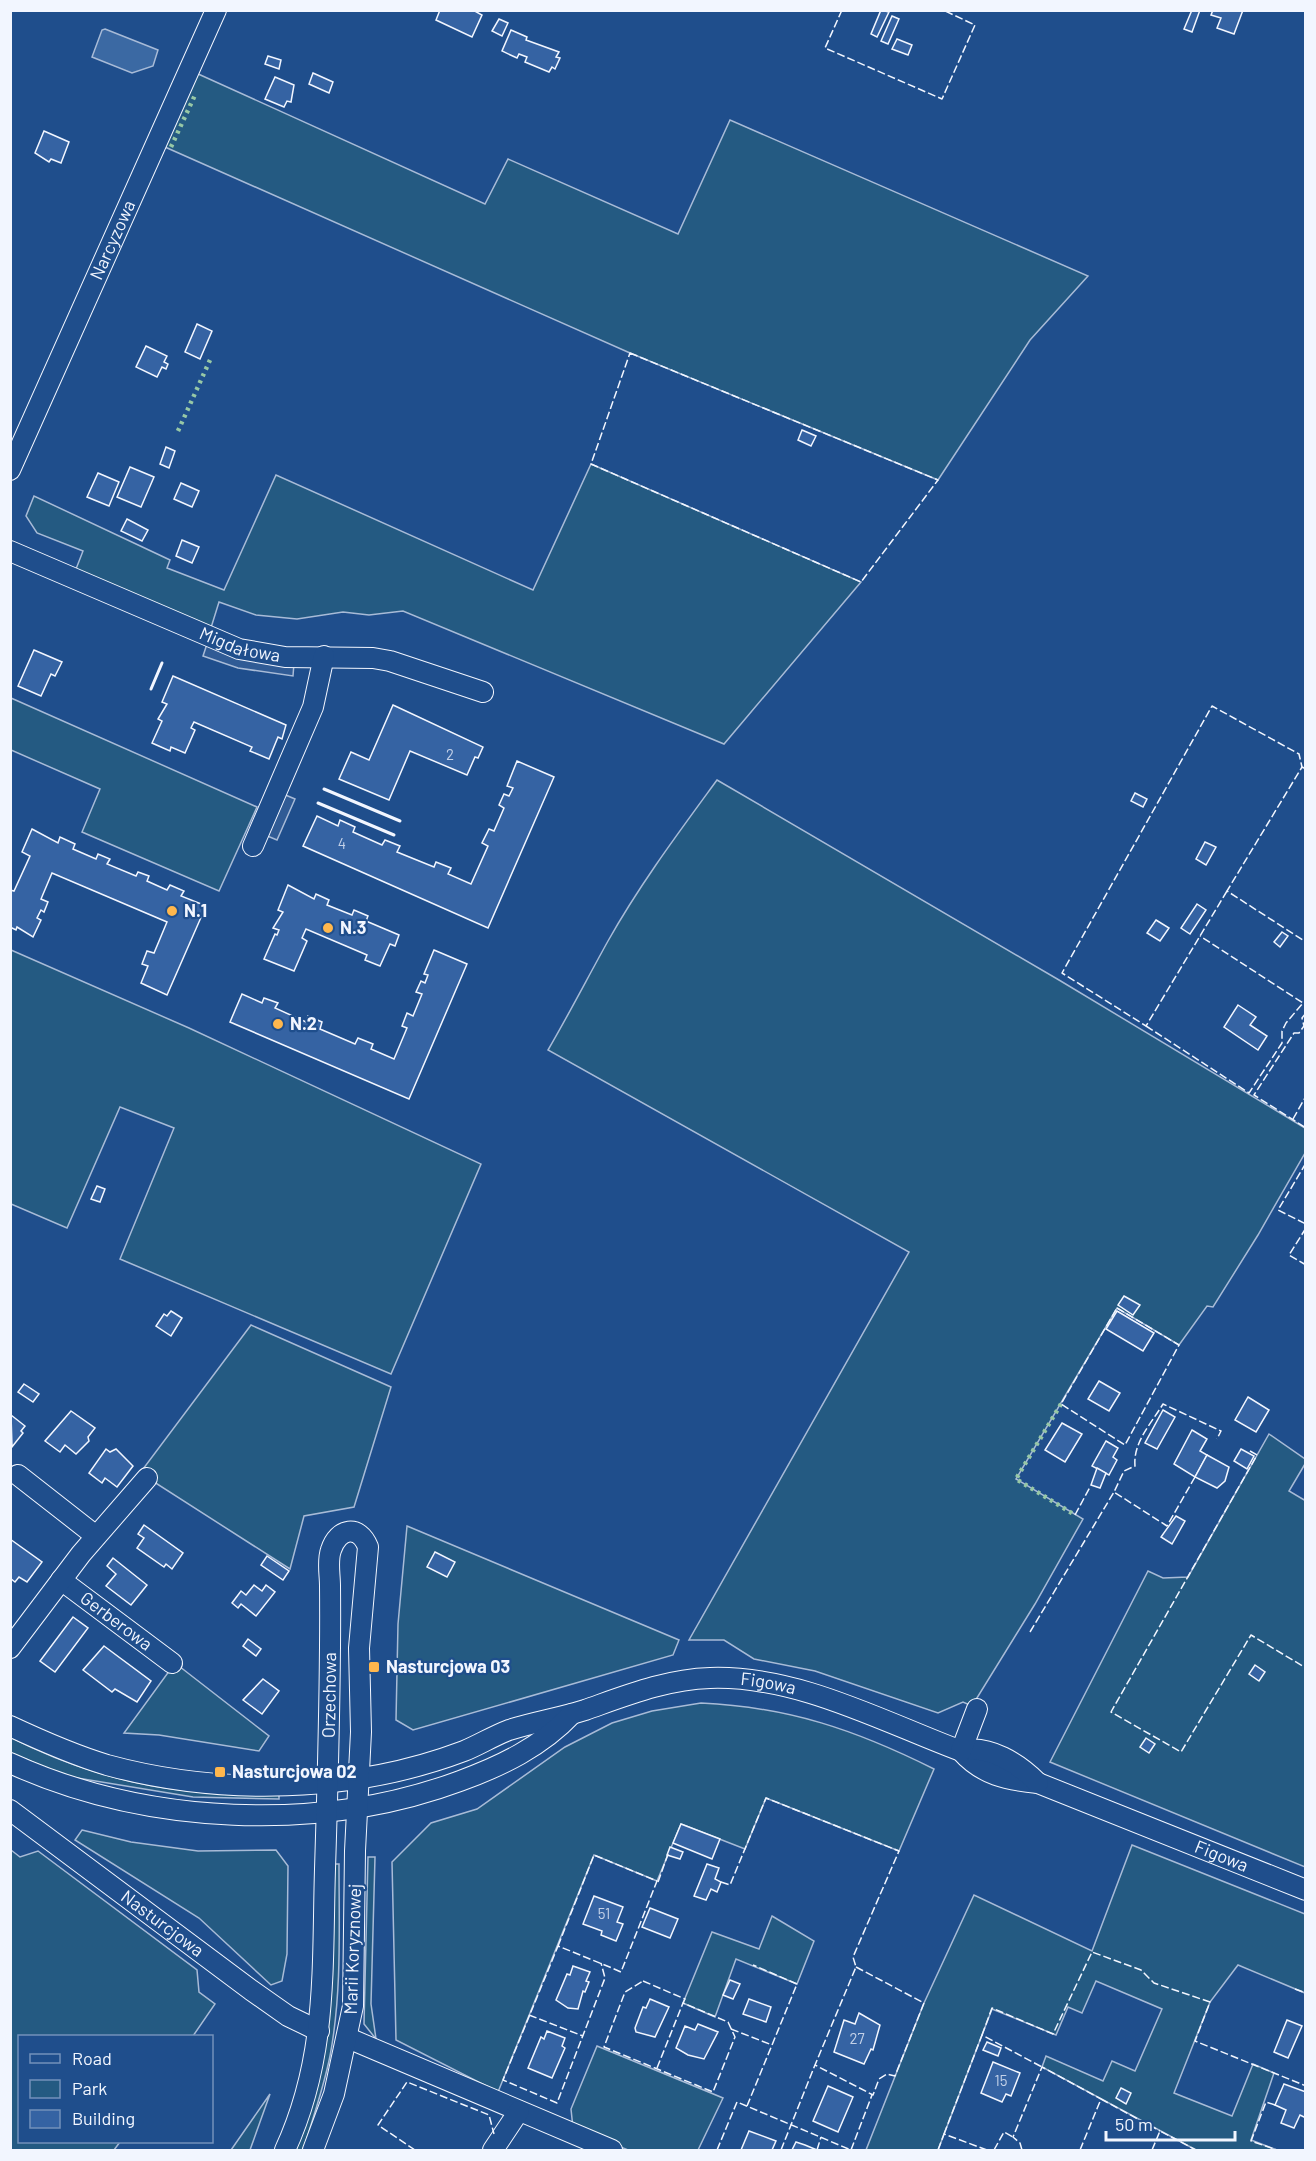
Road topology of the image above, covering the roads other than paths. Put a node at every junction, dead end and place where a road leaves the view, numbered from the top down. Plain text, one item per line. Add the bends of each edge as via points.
1 (216, 10) edge
2 (10, 470) edge
3 (10, 551) edge
4 (324, 656) junction
5 (483, 692) dead end
6 (253, 846) dead end
7 (18, 1475) dead end
8 (147, 1478) dead end
9 (96, 1536) junction
10 (61, 1580) junction
11 (10, 1648) edge
12 (172, 1663) dead end
13 (977, 1708) dead end
14 (572, 1714) junction
15 (10, 1726) edge
16 (961, 1751) junction
17 (10, 1763) edge
18 (359, 1779) junction
19 (329, 1781) junction
20 (357, 1809) junction
21 (10, 1810) edge
22 (328, 1813) junction
23 (1305, 1890) edge
24 (319, 2031) junction
25 (348, 2038) junction
26 (519, 2111) junction
27 (285, 2151) edge
28 (313, 2151) edge
29 (493, 2151) edge
30 (612, 2151) edge

1 - 2 street, Narcyzowa
3 - 4 street, Migdałowa via 239,649 285,657
4 - 5 street, Migdałowa via 390,661
4 - 6 street via 313,707
7 - 9 street
8 - 9 street, Gerberowa
9 - 10 street, Gerberowa
10 - 11 street, Gerberowa
10 - 12 street, Gerberowa
13 - 16 street
14 - 16 street, Figowa via 649,1688 731,1678 832,1700
14 - 18 street, Figowa via 506,1731 464,1751 399,1771
14 - 20 street, Figowa via 537,1743 500,1766 425,1794
15 - 19 street, Figowa via 77,1754 154,1776 254,1785
16 - 23 street, Figowa via 973,1765 998,1777 1038,1783
17 - 22 street, Figowa via 64,1784 155,1807 238,1814
18 - 19 street, Figowa
18 - 19 street, Orzechowa via 359,1648 368,1547 362,1535 355,1532 339,1535 330,1551
18 - 20 street, Marii Koryznowej
19 - 22 street, Orzechowa
20 - 22 street, Figowa
20 - 25 street, Marii Koryznowej via 356,1963
21 - 24 street, Nasturcjowa via 261,1997
22 - 24 street, Marii Koryznowej via 325,1960
24 - 27 street, Marii Koryznowej via 306,2093
25 - 26 street
25 - 28 street, Marii Koryznowej via 334,2094
26 - 29 street
26 - 30 street

